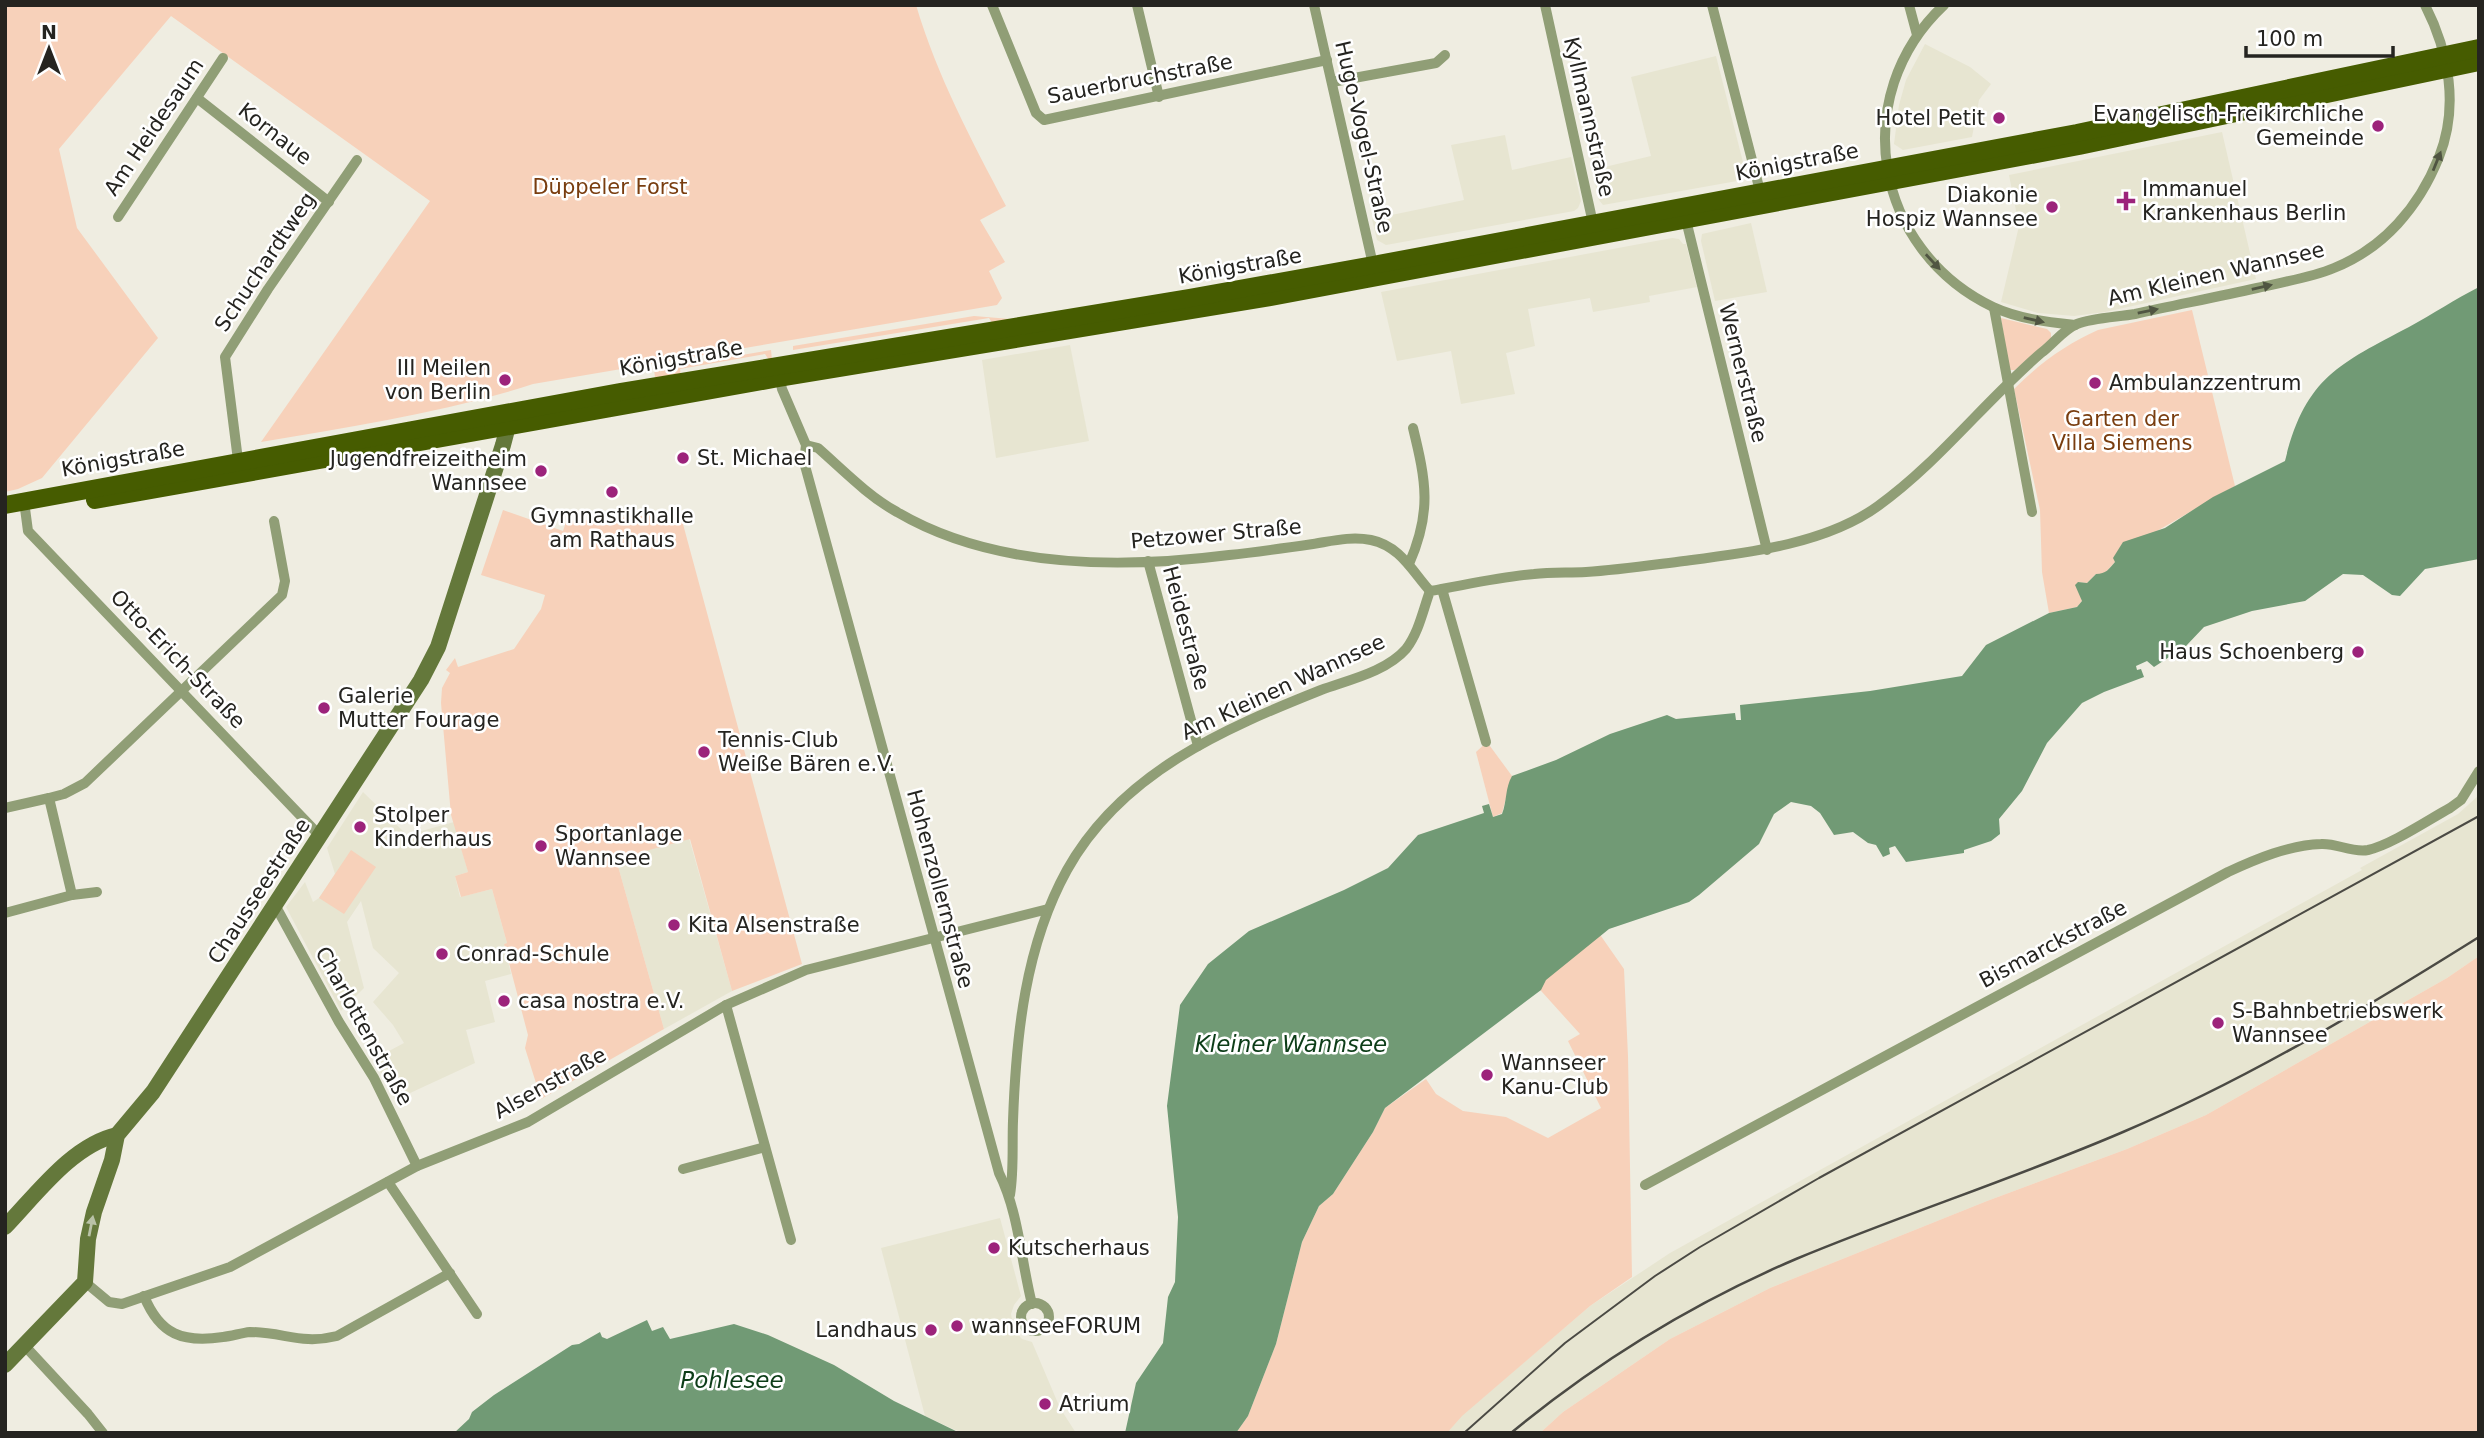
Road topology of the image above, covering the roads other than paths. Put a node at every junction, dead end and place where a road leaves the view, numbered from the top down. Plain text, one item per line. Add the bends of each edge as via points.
1 (992, 5) edge
2 (1137, 5) edge
3 (1314, 5) edge
4 (1545, 5) edge
5 (1712, 5) edge
6 (1909, 5) edge
7 (1944, 5) edge
8 (2425, 5) edge
9 (1917, 35) junction
10 (2479, 48) edge
11 (1445, 55) dead end
12 (223, 58) dead end
13 (1327, 60) junction
14 (2446, 61) junction
15 (2479, 62) edge
16 (1332, 82) junction
17 (197, 97) junction
18 (1159, 97) junction
19 (358, 160) dead end
20 (1888, 175) junction
21 (1762, 198) junction
22 (329, 202) junction
23 (1684, 213) junction
24 (118, 217) dead end
25 (1595, 230) junction
26 (1374, 271) junction
27 (1994, 307) junction
28 (2076, 324) junction
29 (778, 371) junction
30 (2007, 383) junction
31 (508, 419) junction
32 (1413, 428) dead end
33 (806, 445) junction
34 (239, 468) junction
35 (5, 505) edge
36 (24, 507) junction
37 (2032, 512) dead end
38 (5, 514) edge
39 (274, 521) dead end
40 (1767, 550) junction
41 (1148, 561) junction
42 (1409, 564) junction
43 (1436, 590) junction
44 (180, 689) junction
45 (1486, 742) dead end
46 (1198, 746) junction
47 (2479, 771) edge
48 (48, 798) junction
49 (5, 808) edge
50 (320, 836) junction
51 (97, 892) dead end
52 (72, 895) junction
53 (275, 905) junction
54 (1048, 909) junction
55 (5, 913) edge
56 (933, 938) junction
57 (726, 1005) junction
58 (117, 1135) junction
59 (765, 1147) junction
60 (417, 1166) junction
61 (682, 1169) dead end
62 (388, 1182) junction
63 (1644, 1185) dead end
64 (1010, 1195) junction
65 (5, 1227) edge
66 (791, 1240) dead end
67 (450, 1273) junction
68 (85, 1282) junction
69 (144, 1296) junction
70 (1032, 1304) dead end
71 (477, 1314) dead end
72 (24, 1345) junction
73 (5, 1366) edge
74 (103, 1433) edge

1 - 18 street, Sauerbruchstraße via 1039,118
2 - 18 street
3 - 13 street, Hugo-Vogel-Straße
4 - 25 street, Kyllmannstraße
5 - 21 street
6 - 9 street
7 - 9 street
8 - 14 street, Am Kleinen Wannsee
9 - 20 street via 1904,56 1887,111
10 - 14 main road, Königstraße
11 - 16 street via 1436,63
12 - 17 street, Am Heidesaum
13 - 16 street, Hugo-Vogel-Straße
13 - 18 street, Sauerbruchstraße
14 - 15 main road, Königstraße
14 - 20 main road, Königstraße via 2079,146
28 -> 14 street, Am Kleinen Wannsee via 2311,276 2367,251 2407,215 2434,170 2449,110
16 - 26 street, Hugo-Vogel-Straße
17 - 22 street, Kornaue
17 - 24 street, Am Heidesaum
19 - 22 street, Schuchardtweg
20 - 21 main road, Königstraße
20 -> 27 street via 1908,228 1927,256 1956,284
21 - 23 main road, Königstraße
22 - 34 street, Schuchardtweg via 225,356
23 - 25 main road, Königstraße
23 - 40 street, Wernerstraße
25 - 26 main road, Königstraße
26 - 29 main road, Königstraße via 1152,304
27 -> 28 street via 2045,322
27 - 30 street
28 - 30 street
29 - 31 main road, Königstraße
29 - 33 street, Hohenzollernstraße
30 - 37 street
30 - 40 street via 1920,471 1876,508 1826,533
31 - 34 main road, Königstraße
31 - 50 street, Chausseestraße via 438,647
32 - 42 street via 1425,484 1425,515
33 - 41 street, Petzower Straße via 818,449 894,511 941,534 1039,557
33 - 56 street, Hohenzollernstraße via 804,462
34 - 36 main road, Königstraße
35 - 36 main road, Königstraße
36 - 38 main road, Königstraße
36 - 44 street, Otto-Erich-Straße via 29,531
39 - 44 street via 285,581 282,595
40 - 43 street via 1632,568 1503,577
41 - 42 street, Petzower Straße via 1223,556 1349,538 1386,545
41 - 46 street, Heidestraße
42 - 43 street, Petzower Straße
43 - 45 street
43 - 46 street, Am Kleinen Wannsee via 1415,635 1385,665 1257,716
44 - 48 street via 85,783
44 - 50 street, Otto-Erich-Straße
46 - 54 street, Am Kleinen Wannsee via 1153,773 1121,801 1068,868
47 - 63 street, Bismarckstraße via 2461,800 2377,847 2306,846 2228,872
48 - 49 street
48 - 52 street
50 - 53 street, Chausseestraße
51 - 52 street
52 - 55 street
53 - 58 street, Chausseestraße via 153,1092
53 - 60 street, Charlottenstraße via 374,1078
54 - 56 street, Alsenstraße
54 - 64 street, Am Kleinen Wannsee via 1022,1012
56 - 57 street, Alsenstraße via 806,970
56 - 64 street, Hohenzollernstraße via 999,1173
57 - 59 street
57 - 60 street, Alsenstraße via 527,1122
58 - 65 street via 103,1138 63,1166
68 -> 58 street, Chausseestraße via 88,1239
59 - 61 street
59 - 66 street
60 - 62 street, Alsenstraße
62 - 67 street
62 - 69 street, Alsenstraße via 230,1267
64 - 70 street, Hohenzollernstraße
67 - 69 street via 337,1336 321,1340 249,1332 198,1339 177,1335 157,1321
67 - 71 street
68 - 69 street, Alsenstraße via 115,1304
68 - 72 street
72 - 73 street
72 - 74 street

